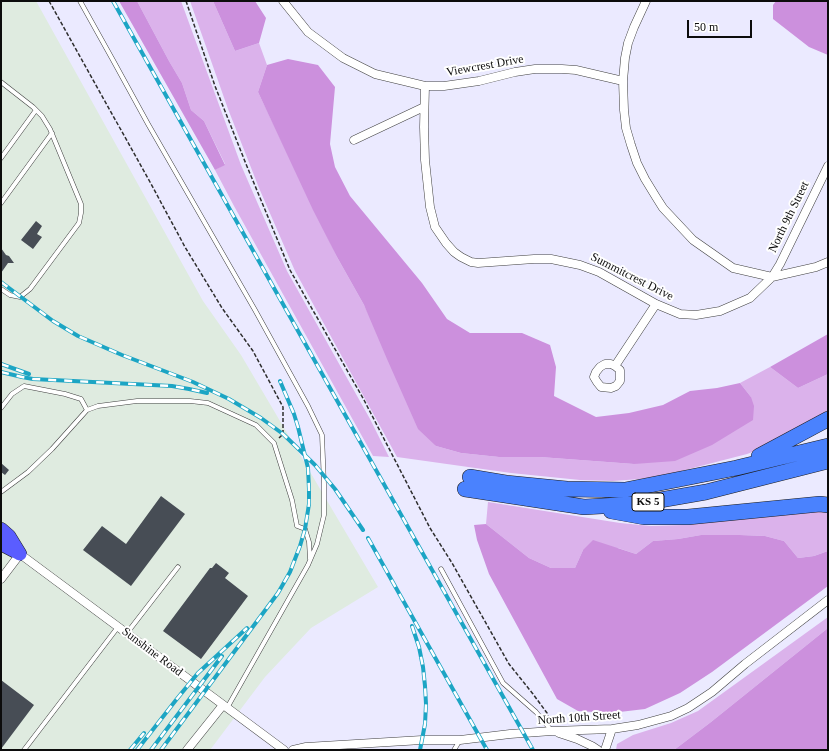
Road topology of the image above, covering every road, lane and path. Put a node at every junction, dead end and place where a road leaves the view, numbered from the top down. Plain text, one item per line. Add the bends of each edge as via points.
1 (49, 1) edge
2 (80, 1) edge
3 (186, 1) edge
4 (283, 1) edge
5 (646, 1) edge
6 (623, 81) junction
7 (1, 82) edge
8 (425, 86) junction
9 (424, 107) junction
10 (36, 110) junction
11 (52, 133) junction
12 (354, 140) dead end
13 (1, 158) edge
14 (828, 166) edge
15 (1, 203) edge
16 (828, 262) edge
17 (772, 277) junction
18 (1, 289) edge
19 (656, 304) junction
20 (614, 366) dead end
21 (1, 408) edge
22 (87, 410) junction
23 (828, 419) edge
24 (274, 443) junction
25 (828, 446) edge
26 (828, 461) edge
27 (736, 468) junction
28 (1, 492) edge
29 (828, 505) edge
30 (584, 507) junction
31 (1, 530) edge
32 (1, 544) edge
33 (20, 554) junction
34 (310, 560) junction
35 (178, 566) dead end
36 (441, 569) dead end
37 (1, 579) edge
38 (828, 600) edge
39 (118, 627) junction
40 (126, 633) junction
41 (225, 707) junction
42 (612, 729) junction
43 (552, 731) junction
44 (460, 740) junction
45 (24, 750) edge
46 (188, 750) edge
47 (284, 750) edge
48 (293, 750) edge
49 (454, 750) edge
50 (598, 750) edge
51 (605, 750) edge

1 - 24 path via 185,246 222,308 253,351 283,407 283,434
2 - 34 lane via 255,310 322,435 324,515
3 - 43 path via 215,86 290,270 364,400 430,528 508,664 547,713
4 - 8 street, Viewcrest Drive via 308,32 343,58 375,74
5 - 6 street via 628,43
6 - 8 street, Viewcrest Drive via 576,70 535,69 463,84
6 - 17 street via 626,128 631,145 644,179 663,208 693,240 733,268
7 - 10 lane
8 - 9 street, Summitcrest Drive
9 - 12 street
9 - 19 street, Summitcrest Drive via 425,160 430,207 436,227 454,252 471,262 478,263 534,258 580,265 599,272
10 - 11 lane
10 - 13 lane
11 - 15 lane
11 - 18 lane via 81,204 79,223 30,289 20,297 10,295
14 - 17 street, North 9th Street
16 - 17 street
17 - 19 street, Summitcrest Drive via 750,298 720,311 696,315 680,314
19 - 20 street
21 - 22 lane via 12,394 24,386 81,399
22 - 24 lane via 137,401 208,403 256,425
22 - 28 lane via 28,472
23 - 27 highway
24 - 34 lane via 292,500 297,526 305,529 310,542
25 - 27 highway, KS 5
26 - 30 highway, KS 5 via 706,492 637,504
27 - 30 highway, KS 5 via 625,490 467,483
29 - 30 highway via 688,517 644,517
31 - 33 main road, Sunshine Road via 9,536
32 - 33 main road, Sunshine Road
33 - 37 street
33 - 39 street, Sunshine Road
34 - 41 lane
35 - 40 lane
36 - 43 lane via 503,683 536,712
38 - 42 street, North 10th Street via 688,708 666,718
39 - 40 street, Sunshine Road
39 - 45 lane
40 - 41 street, Sunshine Road
41 - 46 street
41 - 47 street, Sunshine Road
42 - 43 street, North 10th Street
42 - 51 street
43 - 44 street, North 10th Street
43 - 50 street via 577,739
44 - 48 street, North 10th Street via 422,740
44 - 49 lane

